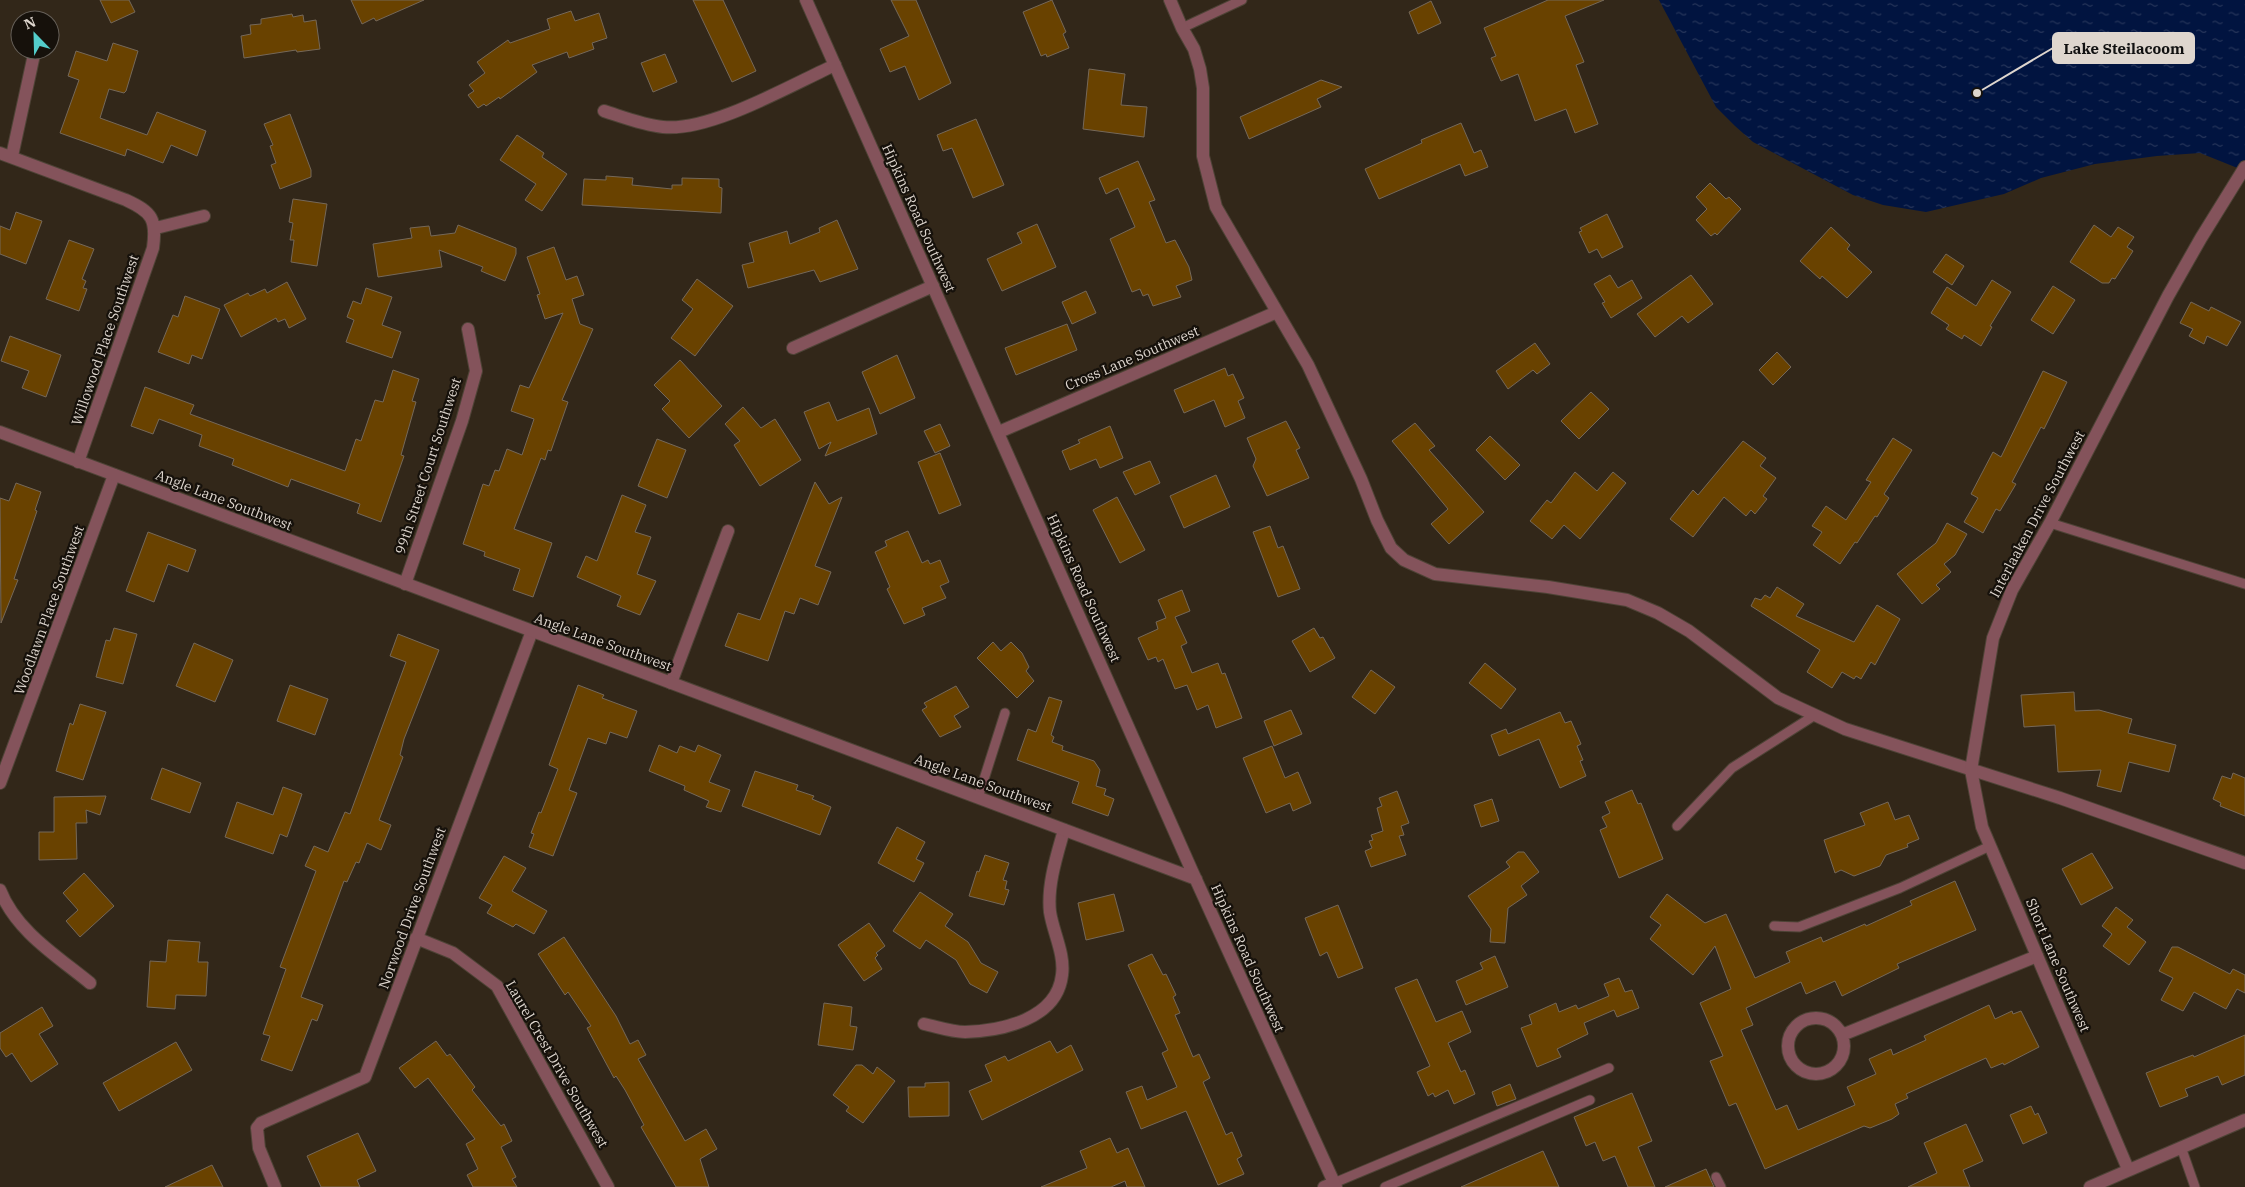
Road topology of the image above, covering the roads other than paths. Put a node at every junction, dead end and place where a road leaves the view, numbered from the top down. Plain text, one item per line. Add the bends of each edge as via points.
1 (806, 0) edge
2 (1170, 0) edge
3 (1242, 0) edge
4 (1182, 28) junction
5 (32, 60) edge
6 (835, 65) junction
7 (604, 111) dead end
8 (6, 154) edge
9 (2245, 167) edge
10 (204, 216) dead end
11 (156, 228) junction
12 (933, 286) junction
13 (1277, 312) junction
14 (468, 328) dead end
15 (793, 348) dead end
16 (0, 432) edge
17 (999, 432) junction
18 (78, 462) junction
19 (114, 475) junction
20 (2050, 523) junction
21 (728, 531) dead end
22 (405, 584) junction
23 (2245, 584) edge
24 (532, 631) junction
25 (671, 683) junction
26 (1004, 713) dead end
27 (1815, 715) junction
28 (1971, 770) junction
29 (0, 783) edge
30 (978, 798) junction
31 (1677, 826) dead end
32 (1064, 830) junction
33 (1990, 846) junction
34 (2245, 863) edge
35 (1196, 879) junction
36 (0, 890) edge
37 (1774, 926) dead end
38 (416, 938) junction
39 (2037, 956) junction
40 (90, 983) dead end
41 (924, 1024) dead end
42 (1842, 1035) junction
43 (1608, 1068) dead end
44 (1590, 1100) dead end
45 (2245, 1120) edge
46 (2181, 1147) junction
47 (2128, 1169) junction
48 (1716, 1177) dead end
49 (1331, 1186) edge
50 (275, 1187) edge
51 (608, 1187) edge
52 (1385, 1187) edge
53 (1721, 1187) edge
54 (2090, 1187) edge
55 (2195, 1187) edge

1 - 6 street, Hipkins Road Southwest
2 - 4 street
3 - 4 lane
4 - 13 street via 1194,49 1200,69 1203,156 1216,207
5 - 8 street
6 - 7 street via 711,122 664,127
6 - 12 street, Hipkins Road Southwest
8 - 11 street via 144,208
9 - 20 street, Interlaaken Drive Southwest via 2168,296
10 - 11 street
11 - 18 street, Willowood Place Southwest via 153,248
12 - 15 street
12 - 17 street, Hipkins Road Southwest
13 - 17 street, Cross Lane Southwest
13 - 27 street via 1308,365 1391,548 1404,560 1435,574 1627,600 1689,631 1778,698
14 - 22 street, 99th Street Court Southwest via 476,371 462,421
16 - 18 street, Angle Lane Southwest
17 - 35 street, Hipkins Road Southwest
18 - 19 street, Angle Lane Southwest
19 - 22 street, Angle Lane Southwest
19 - 29 street, Woodlawn Place Southwest
20 - 23 lane
20 - 28 street, Interlaaken Drive Southwest via 2012,590 1993,638
21 - 25 street
22 - 24 street, Angle Lane Southwest
24 - 25 street, Angle Lane Southwest
24 - 38 street, Norwood Drive Southwest
25 - 30 street, Angle Lane Southwest
26 - 30 lane
27 - 28 street via 1845,729
27 - 31 lane via 1732,768
28 - 33 street, Short Lane Southwest via 1974,798
28 - 34 street
30 - 32 street, Angle Lane Southwest
32 - 35 street, Angle Lane Southwest
32 - 41 street via 1055,861 1050,911 1062,976 1048,1004 1028,1019 990,1029 965,1032
33 - 37 lane via 1900,888 1798,927
33 - 39 street, Short Lane Southwest
35 - 49 street, Hipkins Road Southwest
36 - 40 street via 23,928
38 - 50 street, Norwood Drive Southwest via 365,1076 261,1123 257,1128 259,1148
38 - 51 street, Laurel Crest Drive Southwest via 453,953 497,986
39 - 42 street
39 - 47 street, Short Lane Southwest
42 - 42 street via 1822,1019 1805,1020 1798,1024 1788,1039 1790,1057 1794,1064 1809,1073 1826,1072 1834,1067 1843,1052
43 - 49 lane
44 - 52 lane
45 - 46 street
46 - 47 street
46 - 55 lane
47 - 54 street
48 - 53 lane

